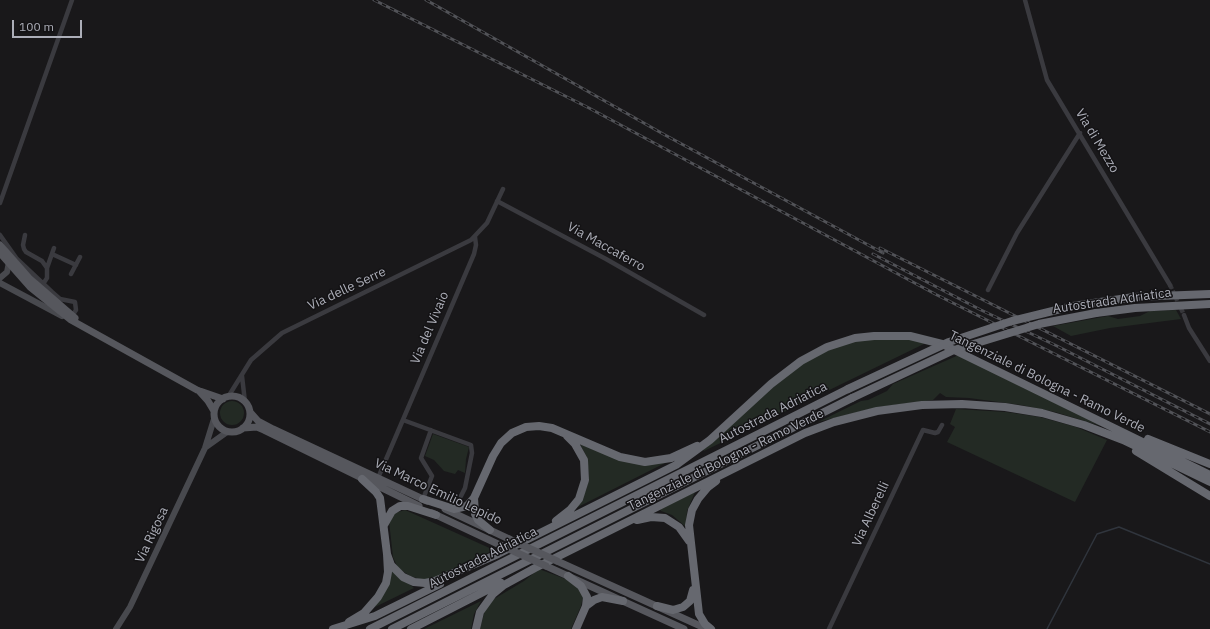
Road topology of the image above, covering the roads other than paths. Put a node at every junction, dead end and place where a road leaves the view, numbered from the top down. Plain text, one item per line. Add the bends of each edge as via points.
1 (72, 0) edge
2 (1025, 0) edge
3 (1080, 133) junction
4 (503, 189) dead end
5 (497, 201) junction
6 (0, 203) edge
7 (0, 235) edge
8 (25, 235) dead end
9 (475, 237) junction
10 (54, 248) dead end
11 (2, 250) edge
12 (52, 254) junction
13 (80, 257) dead end
14 (9, 264) junction
15 (76, 265) junction
16 (46, 268) junction
17 (71, 274) dead end
18 (0, 278) edge
19 (0, 283) edge
20 (42, 284) junction
21 (1170, 284) tunnel mouth
22 (988, 290) dead end
23 (1210, 294) edge
24 (1210, 304) edge
25 (704, 315) dead end
26 (1184, 315) tunnel mouth
27 (72, 318) junction
28 (1210, 361) edge
29 (242, 376) junction
30 (197, 390) junction
31 (225, 398) junction
32 (245, 402) junction
33 (747, 405) junction
34 (1072, 407) junction
35 (250, 412) junction
36 (214, 415) junction
37 (403, 420) junction
38 (942, 425) dead end
39 (1084, 425) junction
40 (243, 428) junction
41 (431, 430) junction
42 (560, 431) junction
43 (227, 432) junction
44 (205, 448) junction
45 (759, 455) junction
46 (1210, 464) edge
47 (1210, 475) edge
48 (378, 478) junction
49 (362, 479) junction
50 (1210, 482) edge
51 (461, 496) dead end
52 (1210, 496) edge
53 (474, 498) junction
54 (423, 499) junction
55 (436, 515) junction
56 (384, 526) junction
57 (490, 530) junction
58 (529, 538) junction
59 (690, 544) junction
60 (567, 551) junction
61 (387, 554) junction
62 (498, 554) junction
63 (534, 568) junction
64 (568, 576) junction
65 (694, 580) junction
66 (623, 601) junction
67 (586, 606) junction
68 (657, 606) junction
69 (389, 620) junction
70 (116, 629) edge
71 (335, 629) edge
72 (364, 629) edge
73 (370, 629) edge
74 (392, 629) edge
75 (411, 629) edge
76 (476, 629) edge
77 (576, 629) edge
78 (684, 629) edge
79 (707, 629) edge
80 (711, 629) edge
81 (829, 629) edge

1 - 6 street
2 - 3 street, Via di Mezzo via 1047,80
3 - 21 street, Via di Mezzo
3 - 22 street via 1017,233
4 - 5 street
5 - 9 street via 487,223
5 - 25 street, Via Maccaferro
7 - 20 street
8 - 16 street via 24,249 42,261
9 - 29 street, Via delle Serre via 457,249 282,333 254,356
9 - 37 street, Via del Vivaio via 474,254
10 - 12 street
11 - 14 main road
11 - 27 main road
12 - 15 street
12 - 16 street
13 - 15 street
14 - 18 main road via 7,272
14 - 27 main road via 30,287
15 - 17 street
16 - 20 street via 47,278
19 - 27 main road
20 - 27 street via 60,299 75,302 76,310
23 - 69 highway, Autostrada Adriatica, bridge via 1134,297 1073,306 1012,321 949,342 848,389
24 - 74 highway, Autostrada Adriatica, bridge via 1096,313 1039,324 954,350 852,398
26 - 28 street via 1189,328
27 - 30 main road
29 - 31 street, Via delle Serre
29 - 32 street
30 - 31 main road
30 - 36 main road via 208,401
31 - 32 main road via 237,397
31 - 36 main road via 216,406
32 - 35 main road
33 - 34 highway, Tangenziale di Bologna - Ramo Verde via 787,370 814,353 855,338 892,335 910,336 942,344
33 - 42 highway via 694,448 657,461 645,462 620,457
33 - 58 highway, Tangenziale di Bologna - Ramo Verde via 710,440 676,465
34 - 46 highway
34 - 47 highway, Tangenziale di Bologna - Ramo Verde
35 - 40 main road via 249,421
35 - 48 main road, Via Marco Emilio Lepido via 258,421
36 - 43 main road via 219,427
36 - 44 main road, Via Rigosa
37 - 41 street
37 - 48 street, Via del Vivaio
38 - 81 street, Via Alberelli via 938,432 923,430
39 - 45 highway, Tangenziale di Bologna - Ramo Verde via 1004,407 922,405 877,411 834,422
39 - 50 highway, Tangenziale di Bologna - Ramo Verde
39 - 52 highway via 1132,449
40 - 43 main road
40 - 49 main road, Via Marco Emilio Lepido via 257,427
41 - 51 street via 471,445 472,453
41 - 54 street via 421,458 432,476
42 - 53 highway via 544,426 532,426 519,429 506,438 493,456
42 - 58 highway via 575,444 584,460 586,470 583,490 570,510
43 - 44 main road, Via Rigosa
44 - 70 main road, Via Rigosa via 130,607
45 - 59 highway via 712,484 700,496 690,515
45 - 60 highway, Tangenziale di Bologna - Ramo Verde
48 - 54 main road, Via Marco Emilio Lepido
49 - 55 main road, Via Marco Emilio Lepido
49 - 56 highway via 378,495
53 - 54 highway via 467,506 458,509
53 - 57 highway via 478,520
54 - 57 main road, Via Marco Emilio Lepido
55 - 56 highway via 400,506 392,511
55 - 64 main road, Via Marco Emilio Lepido, bridge
56 - 61 highway
57 - 68 main road, Via Marco Emilio Lepido, bridge
58 - 62 highway, Tangenziale di Bologna - Ramo Verde
59 - 60 highway via 676,524 665,518 651,516
59 - 65 highway
60 - 63 highway, Tangenziale di Bologna - Ramo Verde
61 - 62 highway via 391,565 403,577 425,583
61 - 71 highway via 387,577 378,597 364,612
62 - 71 highway via 387,611
63 - 75 highway
63 - 76 highway via 493,594 480,612
64 - 66 main road, Via Marco Emilio Lepido
64 - 67 highway via 584,590
65 - 68 highway via 692,596 683,607 673,610
65 - 80 highway via 701,620
66 - 67 highway via 602,597
66 - 78 main road, Via Marco Emilio Lepido
67 - 77 highway
68 - 79 main road, Via Marco Emilio Lepido
69 - 72 highway
69 - 73 highway, Autostrada Adriatica

